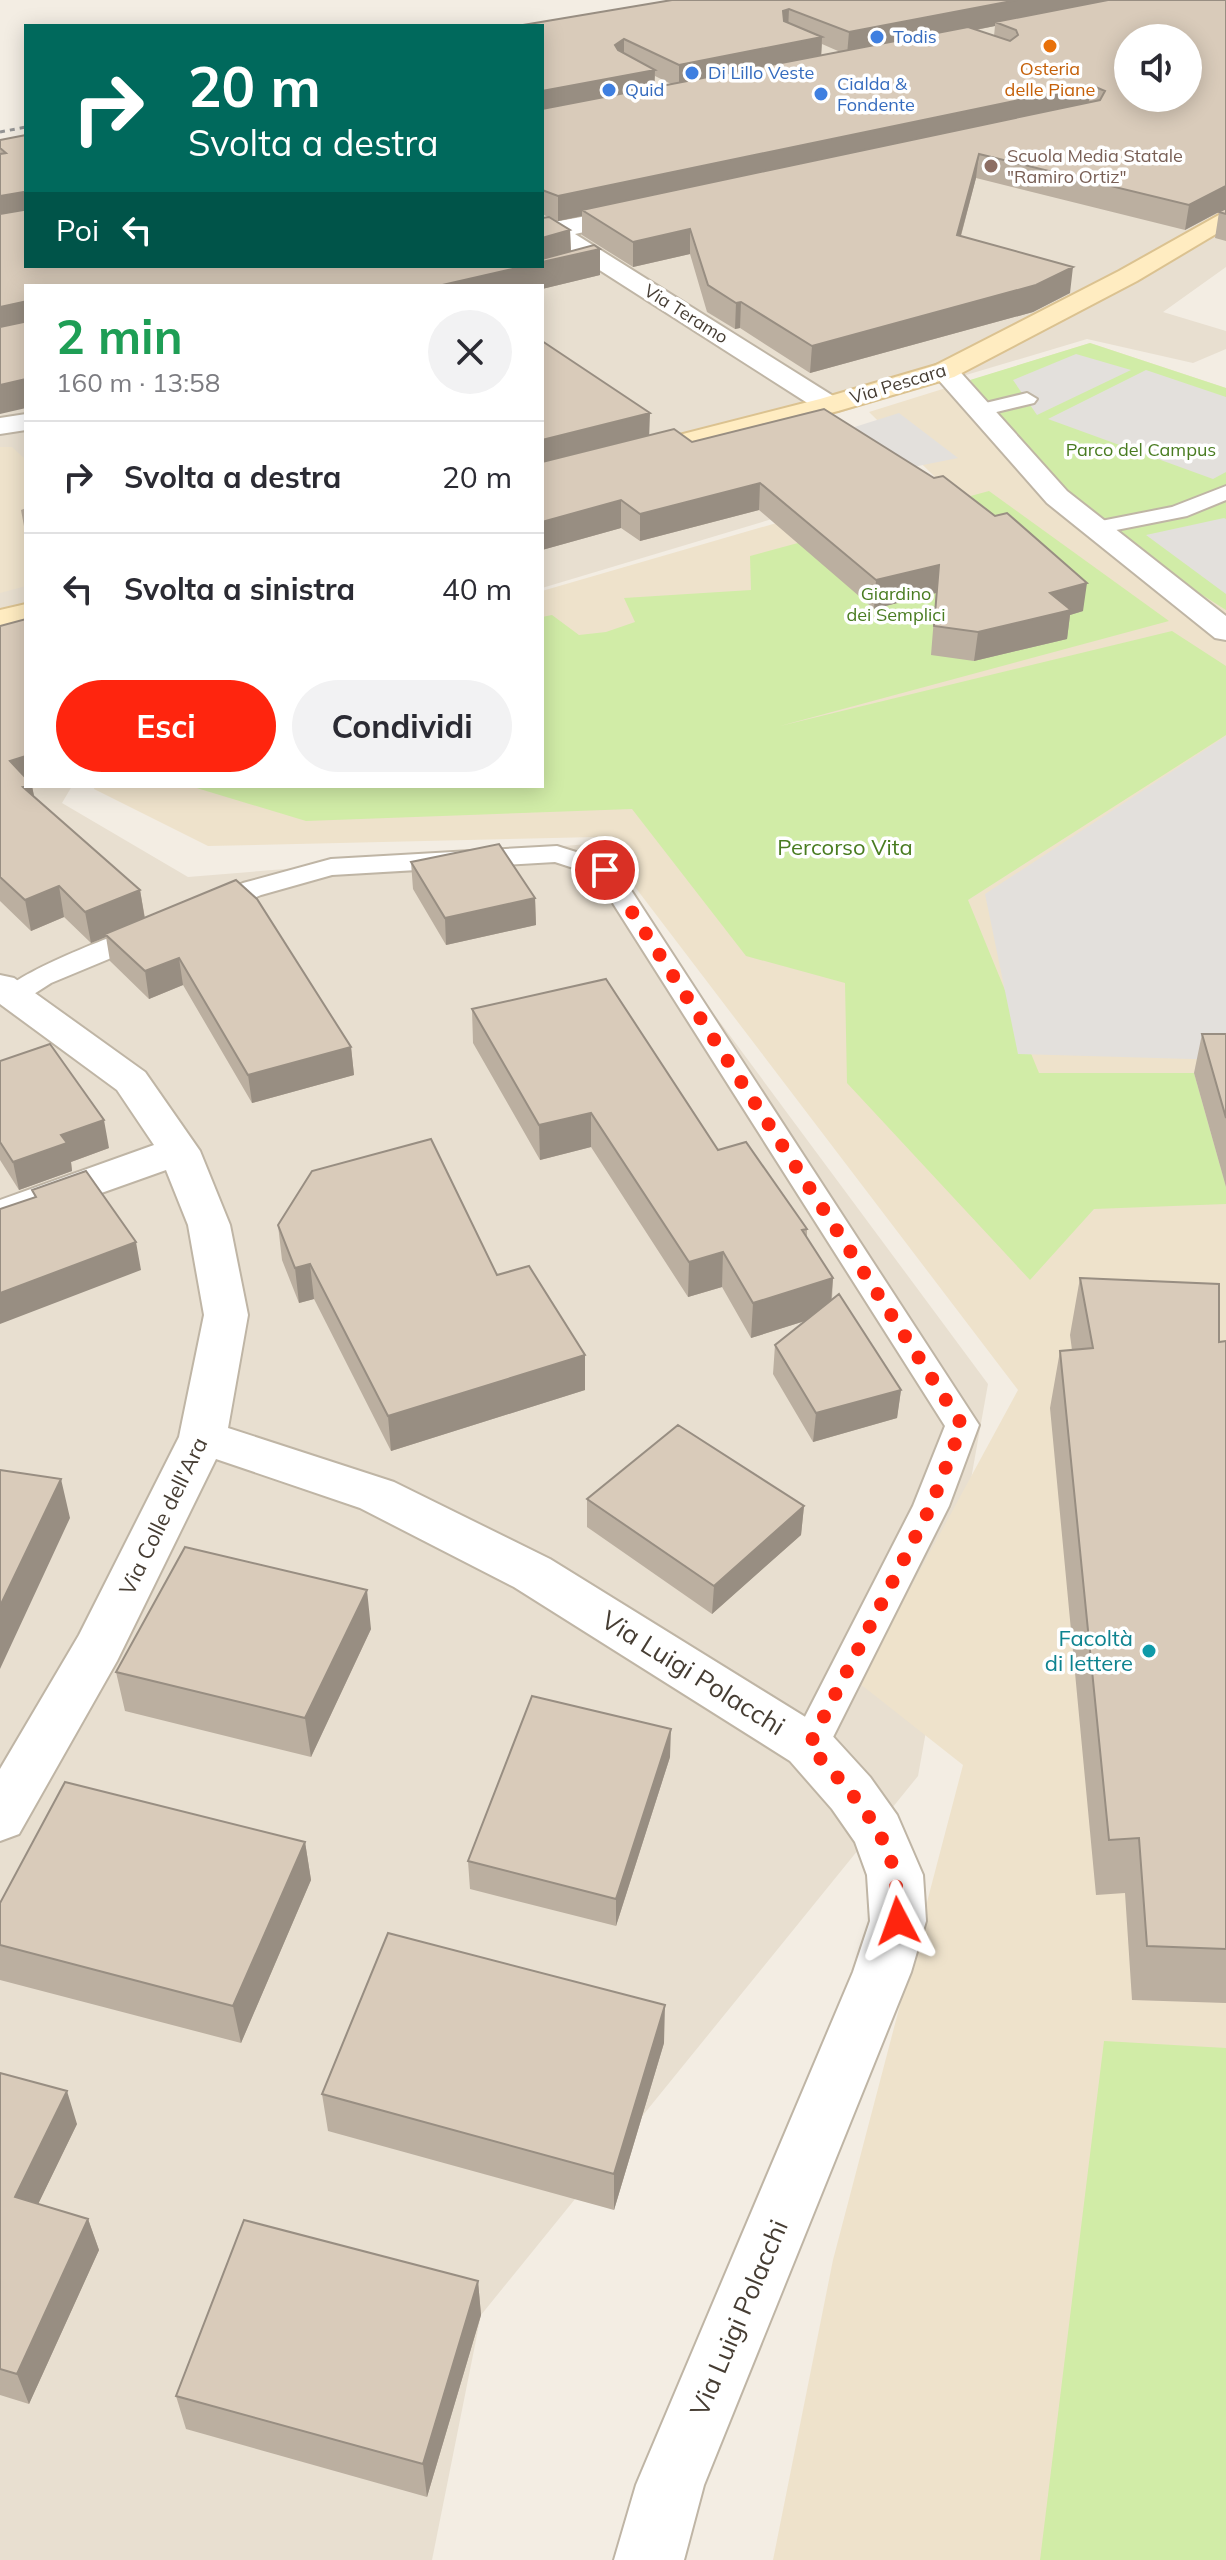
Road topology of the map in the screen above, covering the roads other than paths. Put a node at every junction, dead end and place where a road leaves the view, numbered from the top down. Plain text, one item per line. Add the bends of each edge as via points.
1 (662, 209) edge
2 (1226, 218) edge
3 (547, 230) edge
4 (599, 259) junction
5 (571, 266) edge
6 (945, 371) junction
7 (1027, 399) dead end
8 (829, 405) junction
9 (980, 410) junction
10 (24, 422) edge
11 (0, 426) edge
12 (544, 478) edge
13 (1226, 492) edge
14 (1096, 528) junction
15 (24, 614) edge
16 (0, 620) edge
17 (1226, 631) edge
18 (6, 990) edge
19 (179, 1151) junction
20 (0, 1215) edge
21 (203, 1437) junction
22 (809, 1746) junction
23 (0, 1818) edge
24 (649, 2560) edge

1 - 3 street
2 - 6 street, Via Pescara via 1128,276
3 - 4 street, Via Teramo
4 - 5 street
4 - 8 street, Via Teramo
6 - 8 street, Via Pescara
6 - 9 street
7 - 9 lane
8 - 12 street, Via Pescara
9 - 14 street via 1057,497
10 - 11 street
13 - 14 lane via 1201,506
14 - 17 street
15 - 16 street
18 - 19 street, Via Colle dell'Ara via 131,1081
18 - 22 lane via 252,889 331,867 557,854 605,870 962,1425 931,1506
19 - 20 street
19 - 21 street, Via Colle dell'Ara via 209,1225 226,1315
21 - 22 street, Via Luigi Polacchi via 377,1495 532,1573
21 - 23 street, Via Colle dell'Ara via 99,1647
22 - 24 street, Via Luigi Polacchi via 878,1831 895,1875 898,1921 882,1972 670,2485

